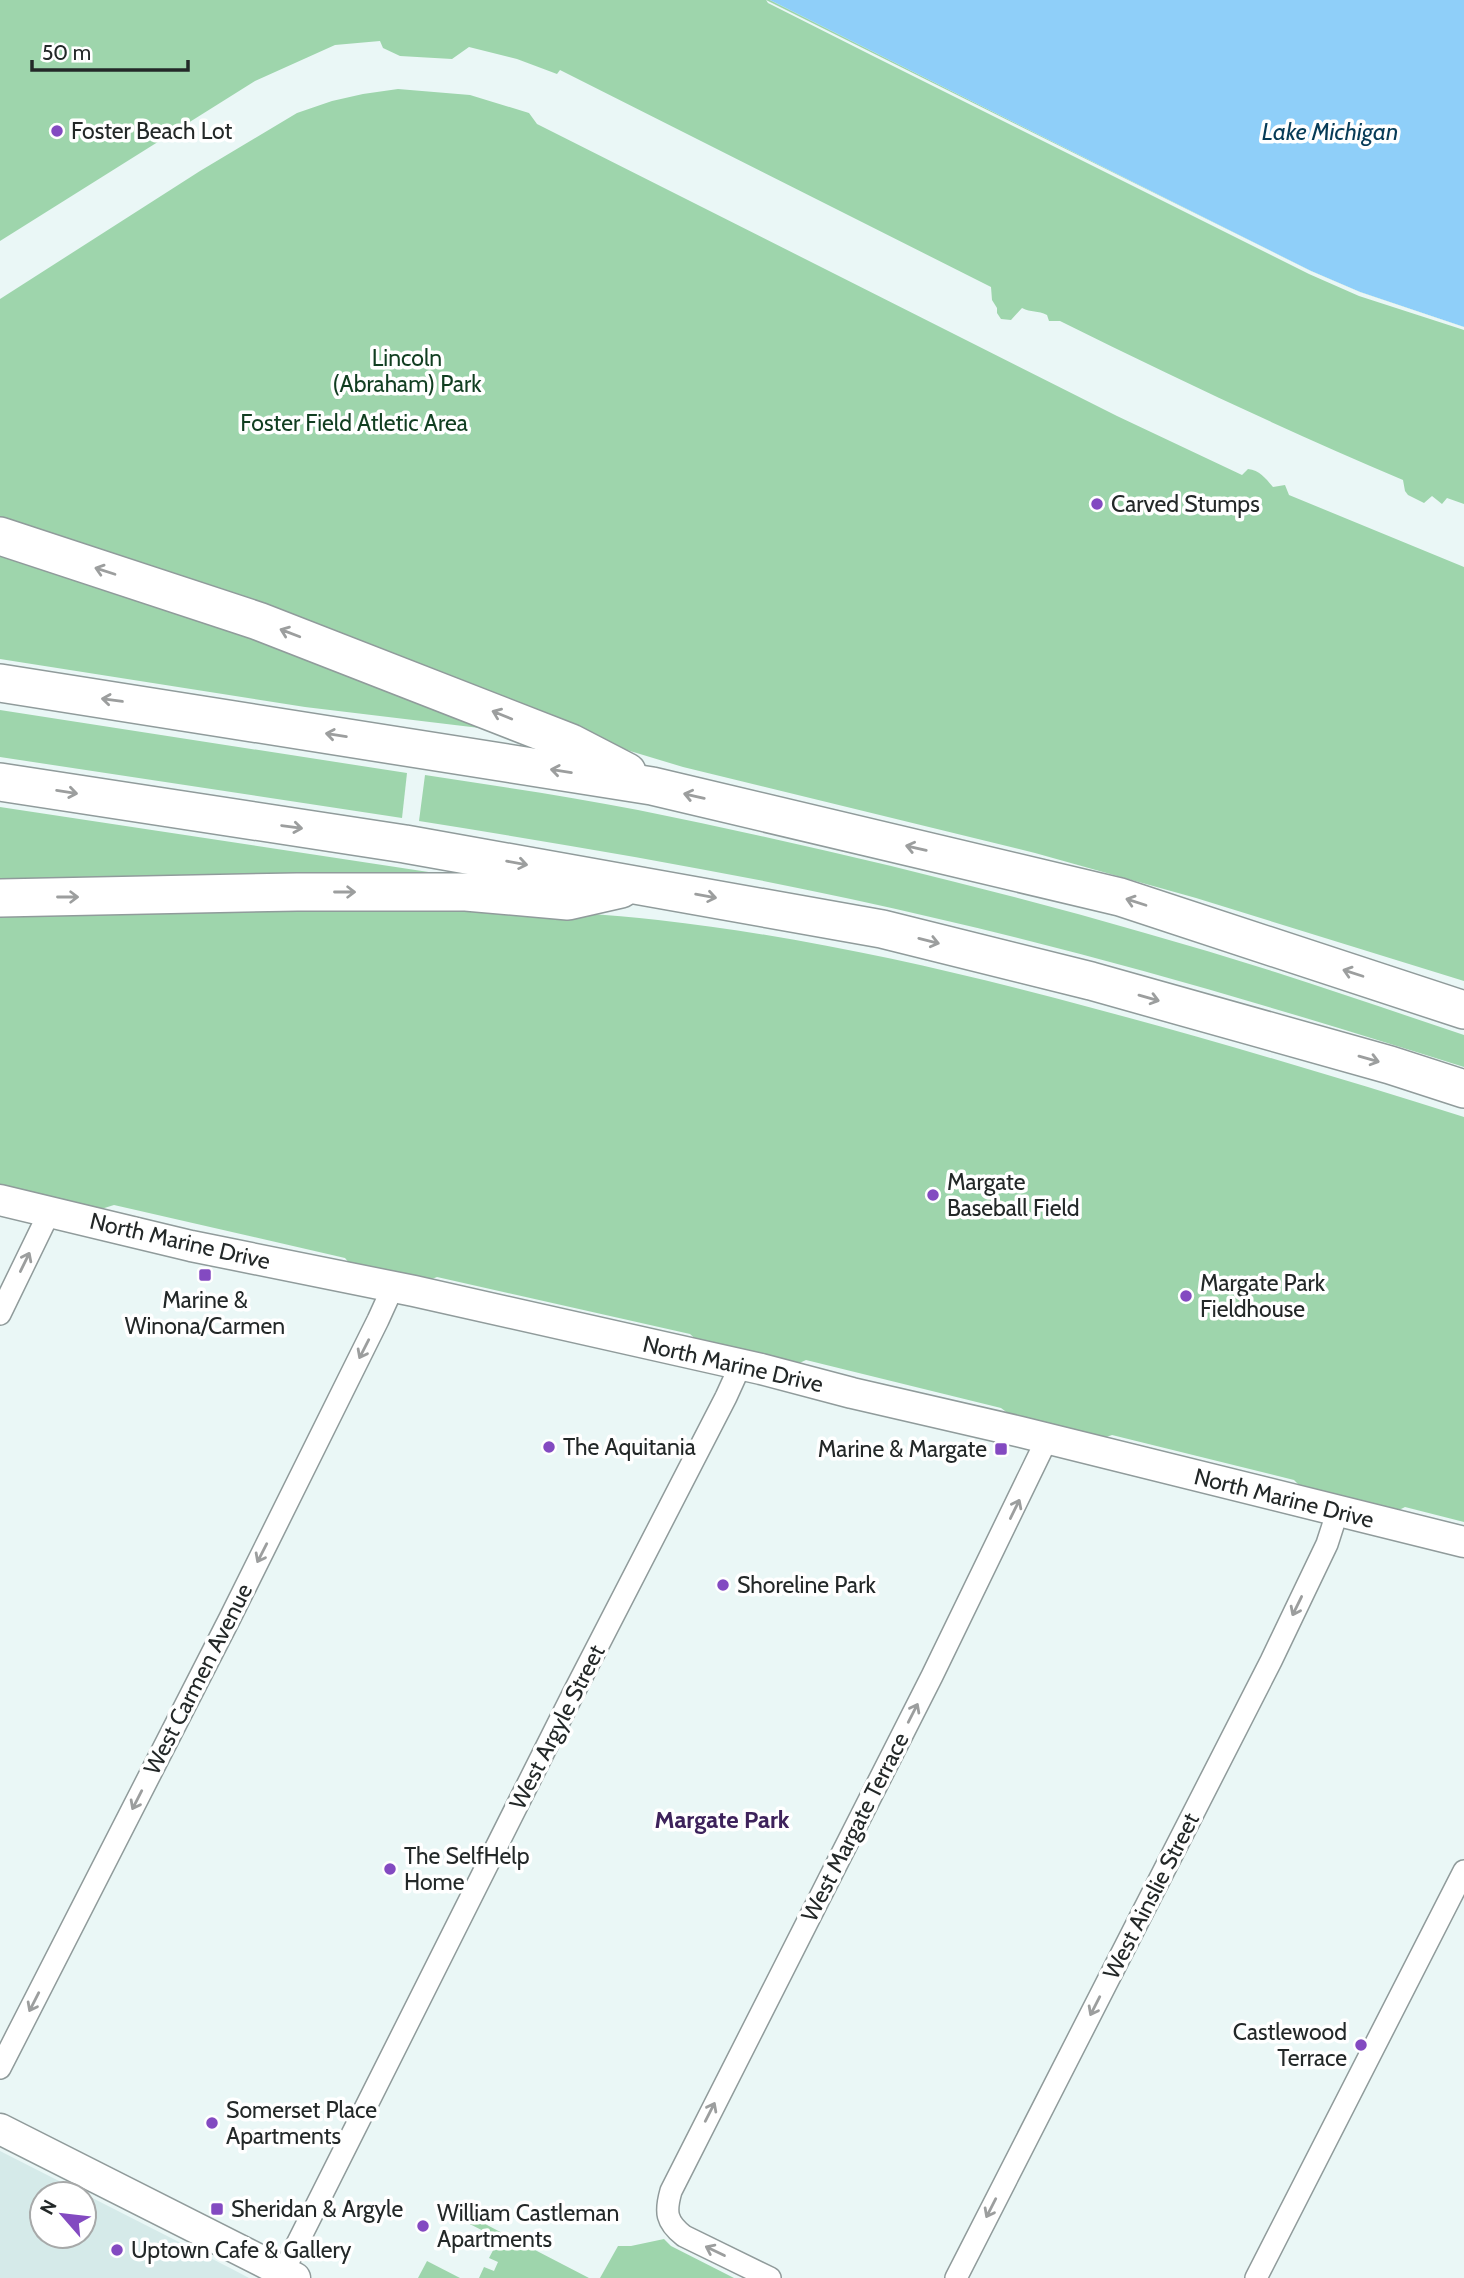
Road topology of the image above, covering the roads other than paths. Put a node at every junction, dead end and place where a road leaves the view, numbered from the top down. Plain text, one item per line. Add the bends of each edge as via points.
1 (0, 536) edge
2 (0, 683) edge
3 (0, 782) edge
4 (652, 786) junction
5 (639, 885) junction
6 (0, 898) edge
7 (1464, 1010) edge
8 (1464, 1089) edge
9 (0, 1200) edge
10 (50, 1211) junction
11 (393, 1287) junction
12 (0, 1314) edge
13 (741, 1364) junction
14 (1047, 1439) junction
15 (1338, 1510) junction
16 (1464, 1542) edge
17 (1464, 1871) edge
18 (0, 2068) edge
19 (0, 2129) edge
20 (286, 2276) edge
21 (770, 2278) edge
22 (956, 2278) edge
23 (1256, 2278) edge

4 -> 1 highway via 571,743 392,672 258,621
4 -> 2 highway
3 -> 5 highway
7 -> 4 highway via 1120,897
6 -> 5 highway via 466,892 568,901
5 -> 8 highway via 882,929 1091,981
9 - 10 street, North Marine Drive
10 - 11 street, North Marine Drive via 191,1246
12 -> 10 street
11 - 13 street, North Marine Drive
11 -> 18 street, West Carmen Avenue
13 - 14 street, North Marine Drive
13 - 20 street, West Argyle Street
14 - 15 street, North Marine Drive
21 -> 14 street, West Margate Terrace via 674,2228 667,2203
15 - 16 street, North Marine Drive
15 -> 22 street, West Ainslie Street via 1327,1544 1271,1661
17 - 23 street
19 - 20 street

